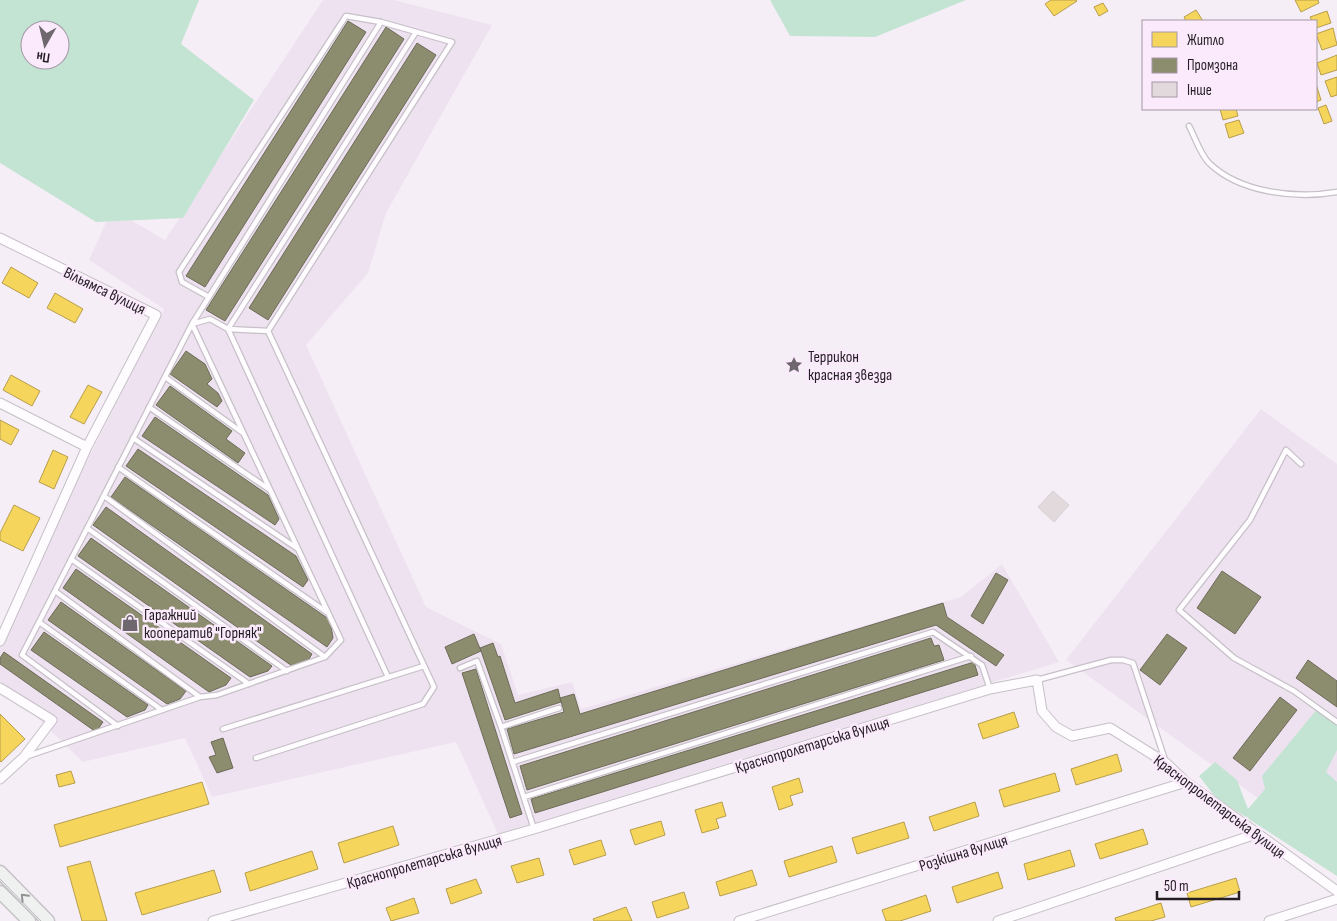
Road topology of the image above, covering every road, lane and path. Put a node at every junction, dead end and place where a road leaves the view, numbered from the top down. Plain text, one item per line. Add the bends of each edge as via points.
1 (381, 22) junction
2 (416, 32) junction
3 (1189, 126) dead end
4 (1337, 192) edge
5 (0, 238) edge
6 (209, 297) junction
7 (192, 324) junction
8 (228, 329) junction
9 (268, 331) junction
10 (165, 377) junction
11 (0, 403) edge
12 (149, 407) junction
13 (244, 434) junction
14 (134, 438) junction
15 (86, 447) junction
16 (1301, 464) dead end
17 (118, 467) junction
18 (271, 490) junction
19 (104, 496) junction
20 (87, 528) junction
21 (298, 550) junction
22 (71, 559) junction
23 (55, 591) junction
24 (329, 614) junction
25 (39, 622) junction
26 (0, 641) edge
27 (971, 656) junction
28 (325, 657) junction
29 (424, 666) junction
30 (460, 668) dead end
31 (288, 671) junction
32 (388, 677) junction
33 (1037, 680) junction
34 (248, 684) junction
35 (0, 688) edge
36 (990, 689) junction
37 (200, 696) junction
38 (559, 708) dead end
39 (162, 710) junction
40 (1337, 722) edge
41 (118, 726) junction
42 (502, 727) junction
43 (223, 729) dead end
44 (24, 757) junction
45 (256, 758) dead end
46 (513, 762) junction
47 (1166, 763) junction
48 (0, 779) edge
49 (1186, 782) junction
50 (524, 797) junction
51 (534, 829) junction
52 (1256, 834) junction
53 (0, 872) edge
54 (1337, 891) edge
55 (0, 892) edge
56 (1337, 899) edge
57 (29, 921) edge
58 (48, 921) edge
59 (213, 921) edge
60 (739, 921) edge
61 (998, 921) edge
62 (1269, 921) edge

1 - 2 lane
1 - 6 lane
1 - 6 lane via 346,16 179,272 182,282
2 - 8 lane
2 - 9 lane via 452,42
3 - 4 lane via 1208,162 1230,179 1264,190
5 - 15 street, Вільямса вулиця via 156,315
6 - 7 lane
7 - 8 lane via 210,319
7 - 10 lane
7 - 13 lane
8 - 9 lane
8 - 32 lane
9 - 29 lane
10 - 12 lane
10 - 13 lane
11 - 15 street
12 - 14 lane
12 - 18 lane
13 - 18 lane
14 - 17 lane
14 - 21 lane
15 - 26 street, Вільямса вулиця
16 - 40 lane via 1286,450 1250,520 1179,610 1234,658 1294,691
17 - 19 lane
17 - 24 lane
18 - 21 lane
19 - 20 lane
19 - 28 lane
20 - 22 lane
20 - 31 lane
21 - 24 lane
22 - 23 lane
22 - 34 lane
23 - 25 lane
23 - 37 lane
24 - 28 lane via 341,640
25 - 39 lane
25 - 41 lane via 22,655
27 - 36 lane via 982,665
27 - 46 lane via 933,632
27 - 50 lane
28 - 31 lane
29 - 32 lane
29 - 45 lane via 434,687 423,704
30 - 42 lane via 477,661
31 - 34 lane
32 - 43 lane
33 - 36 street, Краснопролетарська вулиця
33 - 47 street, Краснопролетарська вулиця via 1042,711 1056,727 1072,736 1110,728
33 - 47 lane via 1111,660 1133,663
34 - 37 lane via 217,695
35 - 44 street via 52,720
36 - 51 street, Краснопролетарська вулиця
37 - 39 lane
38 - 42 lane
39 - 41 lane
41 - 44 lane
42 - 46 lane
44 - 48 street
46 - 50 lane
47 - 49 street, Краснопролетарська вулиця
49 - 52 street, Краснопролетарська вулиця
49 - 60 street, Розкішна вулиця
50 - 51 lane
51 - 59 street, Краснопролетарська вулиця
52 - 54 street, Краснопролетарська вулиця
52 - 61 street
58 -> 53 main road
55 - 57 main road
56 - 62 street

